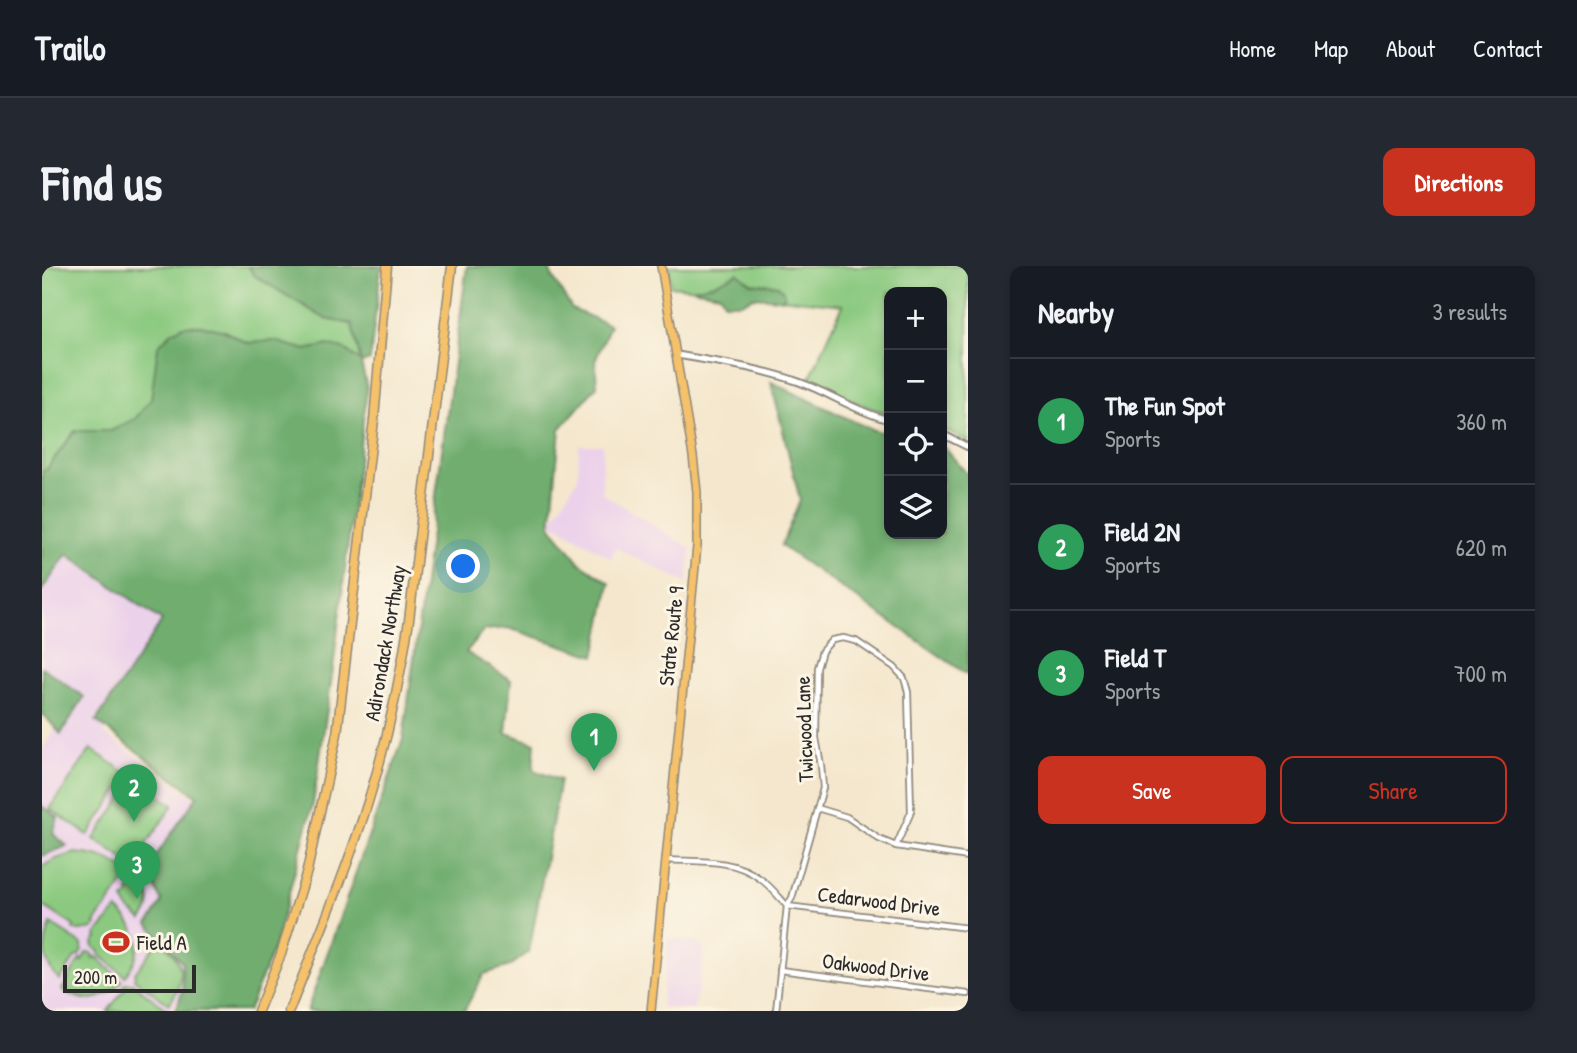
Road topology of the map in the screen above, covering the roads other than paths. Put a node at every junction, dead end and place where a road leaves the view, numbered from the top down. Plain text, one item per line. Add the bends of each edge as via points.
1 (387, 266) edge
2 (452, 266) edge
3 (661, 266) edge
4 (677, 355) junction
5 (884, 419) edge
6 (947, 436) edge
7 (968, 447) edge
8 (817, 808) junction
9 (896, 846) junction
10 (968, 857) edge
11 (667, 860) junction
12 (787, 906) junction
13 (968, 928) edge
14 (780, 970) junction
15 (968, 994) edge
16 (258, 1011) edge
17 (289, 1011) edge
18 (651, 1011) edge
19 (776, 1011) edge

1 - 16 highway, Adirondack Northway via 337,734 307,871
2 - 17 highway, Adirondack Northway via 410,620 394,707 346,867
3 - 4 main road, State Route 9
4 - 5 street via 776,375
4 - 11 main road, State Route 9 via 697,492 697,546
6 - 7 street
8 - 9 street via 847,817
8 - 9 street, Twicwood Lane via 823,788 816,738 817,668 822,650 832,640 843,638 856,641 894,667 908,692 911,812
8 - 12 street, Twicwood Lane
9 - 10 street
11 - 12 street via 743,868
11 - 18 main road, State Route 9
12 - 13 street, Cedarwood Drive
12 - 14 street, Twicwood Lane
14 - 15 street, Oakwood Drive
14 - 19 street, Twicwood Lane

